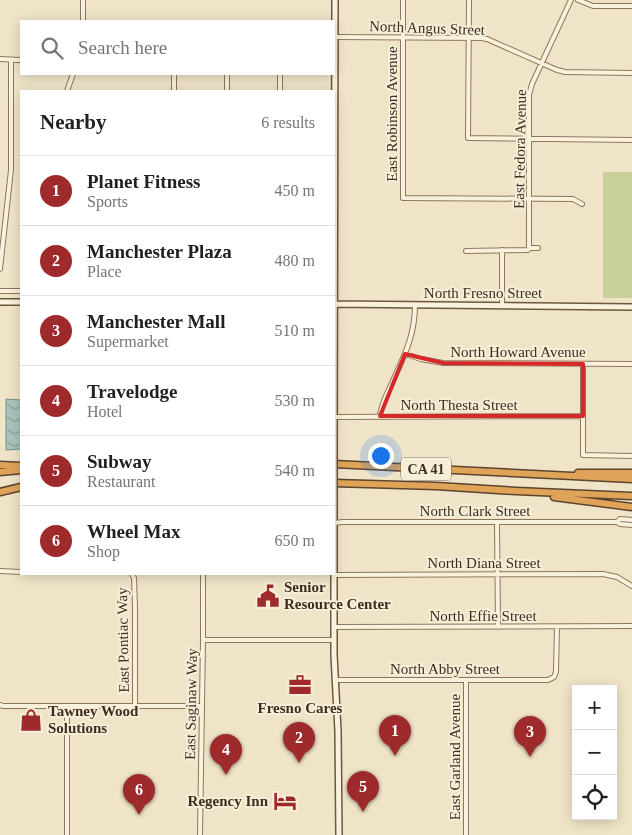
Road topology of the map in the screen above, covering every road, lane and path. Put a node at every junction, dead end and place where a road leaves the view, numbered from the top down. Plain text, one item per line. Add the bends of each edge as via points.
1 (84, 0) edge
2 (335, 0) edge
3 (403, 0) edge
4 (469, 0) edge
5 (571, 0) edge
6 (578, 0) edge
7 (632, 6) edge
8 (83, 20) edge
9 (335, 36) edge
10 (403, 37) junction
11 (468, 38) junction
12 (0, 60) edge
13 (11, 60) junction
14 (20, 60) edge
15 (542, 63) junction
16 (632, 73) edge
17 (73, 75) edge
18 (174, 75) edge
19 (227, 75) edge
20 (280, 75) edge
21 (334, 75) edge
22 (67, 90) edge
23 (174, 90) edge
24 (227, 90) edge
25 (280, 90) edge
26 (334, 90) edge
27 (529, 139) junction
28 (632, 140) edge
29 (529, 199) junction
30 (582, 204) dead end
31 (529, 248) junction
32 (538, 248) dead end
33 (502, 250) junction
34 (466, 251) dead end
35 (0, 269) edge
36 (0, 291) edge
37 (20, 291) edge
38 (0, 302) edge
39 (20, 302) edge
40 (335, 304) edge
41 (415, 305) junction
42 (502, 305) junction
43 (632, 307) edge
44 (405, 354) junction
45 (583, 364) junction
46 (632, 364) edge
47 (380, 416) junction
48 (583, 416) junction
49 (335, 417) edge
50 (632, 456) edge
51 (335, 464) edge
52 (0, 465) edge
53 (20, 466) edge
54 (20, 470) edge
55 (0, 472) edge
56 (632, 472) edge
57 (519, 473) junction
58 (632, 480) edge
59 (335, 483) edge
60 (20, 487) edge
61 (20, 487) edge
62 (0, 488) edge
63 (0, 492) edge
64 (516, 492) junction
65 (632, 496) edge
66 (632, 507) edge
67 (632, 520) edge
68 (497, 522) junction
69 (617, 522) junction
70 (335, 523) edge
71 (632, 525) edge
72 (0, 571) edge
73 (20, 572) edge
74 (498, 574) junction
75 (132, 575) edge
76 (203, 575) edge
77 (334, 575) edge
78 (335, 575) edge
79 (632, 586) edge
80 (632, 626) edge
81 (334, 627) junction
82 (498, 627) junction
83 (557, 627) junction
84 (203, 640) junction
85 (334, 640) junction
86 (335, 680) junction
87 (466, 680) junction
88 (0, 705) edge
89 (67, 706) junction
90 (135, 706) junction
91 (202, 706) junction
92 (67, 835) edge
93 (200, 835) edge
94 (339, 835) edge
95 (466, 835) edge

1 - 8 street
2 - 9 street
3 - 10 street, East Robinson Avenue
4 - 11 street
5 - 15 street, East Fedora Avenue
6 - 7 street via 594,6
9 - 10 street, North Angus Street
10 - 11 street, North Angus Street
10 - 29 street, East Robinson Avenue via 403,198
11 - 15 street, North Angus Street via 487,39
11 - 27 street via 468,138
12 - 13 street
13 - 14 street
13 - 35 street via 11,170
15 - 16 street, North Angus Street via 565,72
15 - 27 street, East Fedora Avenue via 530,90
17 - 22 street
18 - 23 street
19 - 24 street
20 - 25 street
21 - 26 street
27 - 28 street
27 - 29 street, East Fedora Avenue
29 - 30 street via 573,199
29 - 31 street, East Fedora Avenue
31 - 32 street
31 - 33 street
33 - 34 street
33 - 42 street
36 - 37 street
38 - 39 street
40 - 41 street, North Fresno Street
41 - 42 street, North Fresno Street
41 - 44 street via 414,330
42 - 43 street, North Fresno Street
44 - 45 street, North Howard Avenue via 443,363
44 - 47 street via 382,403
45 - 46 street, North Howard Avenue
45 - 48 street
47 - 48 street, North Thesta Street
47 - 49 street, North Thesta Street
48 - 50 street via 584,455
51 - 57 highway, CA 41
52 - 53 highway
54 - 55 highway
56 - 57 highway
57 - 58 highway, CA 41
59 - 64 highway, CA 41
60 - 62 highway
61 - 63 highway
64 - 65 highway, CA 41
64 - 66 highway
67 - 69 street, North Clark Street via 620,519
68 - 69 street, North Clark Street
68 - 70 street, North Clark Street
68 - 74 street
69 - 71 street, North Clark Street
72 - 73 street
74 - 78 street, North Diana Street
74 - 79 street, North Diana Street via 603,574 617,577
74 - 82 street
75 - 90 street, East Pontiac Way
76 - 84 street, East Saginaw Way
77 - 81 street
80 - 83 street, North Effie Street
81 - 82 street, North Effie Street
81 - 85 street
82 - 83 street, North Effie Street
83 - 87 street, North Abby Street via 554,678
84 - 85 street
84 - 91 street, East Saginaw Way
85 - 86 street
86 - 87 street, North Abby Street
86 - 94 street
87 - 95 street, East Garland Avenue
88 - 89 street
89 - 90 street
89 - 92 street
90 - 91 street
91 - 93 street, East Saginaw Way

